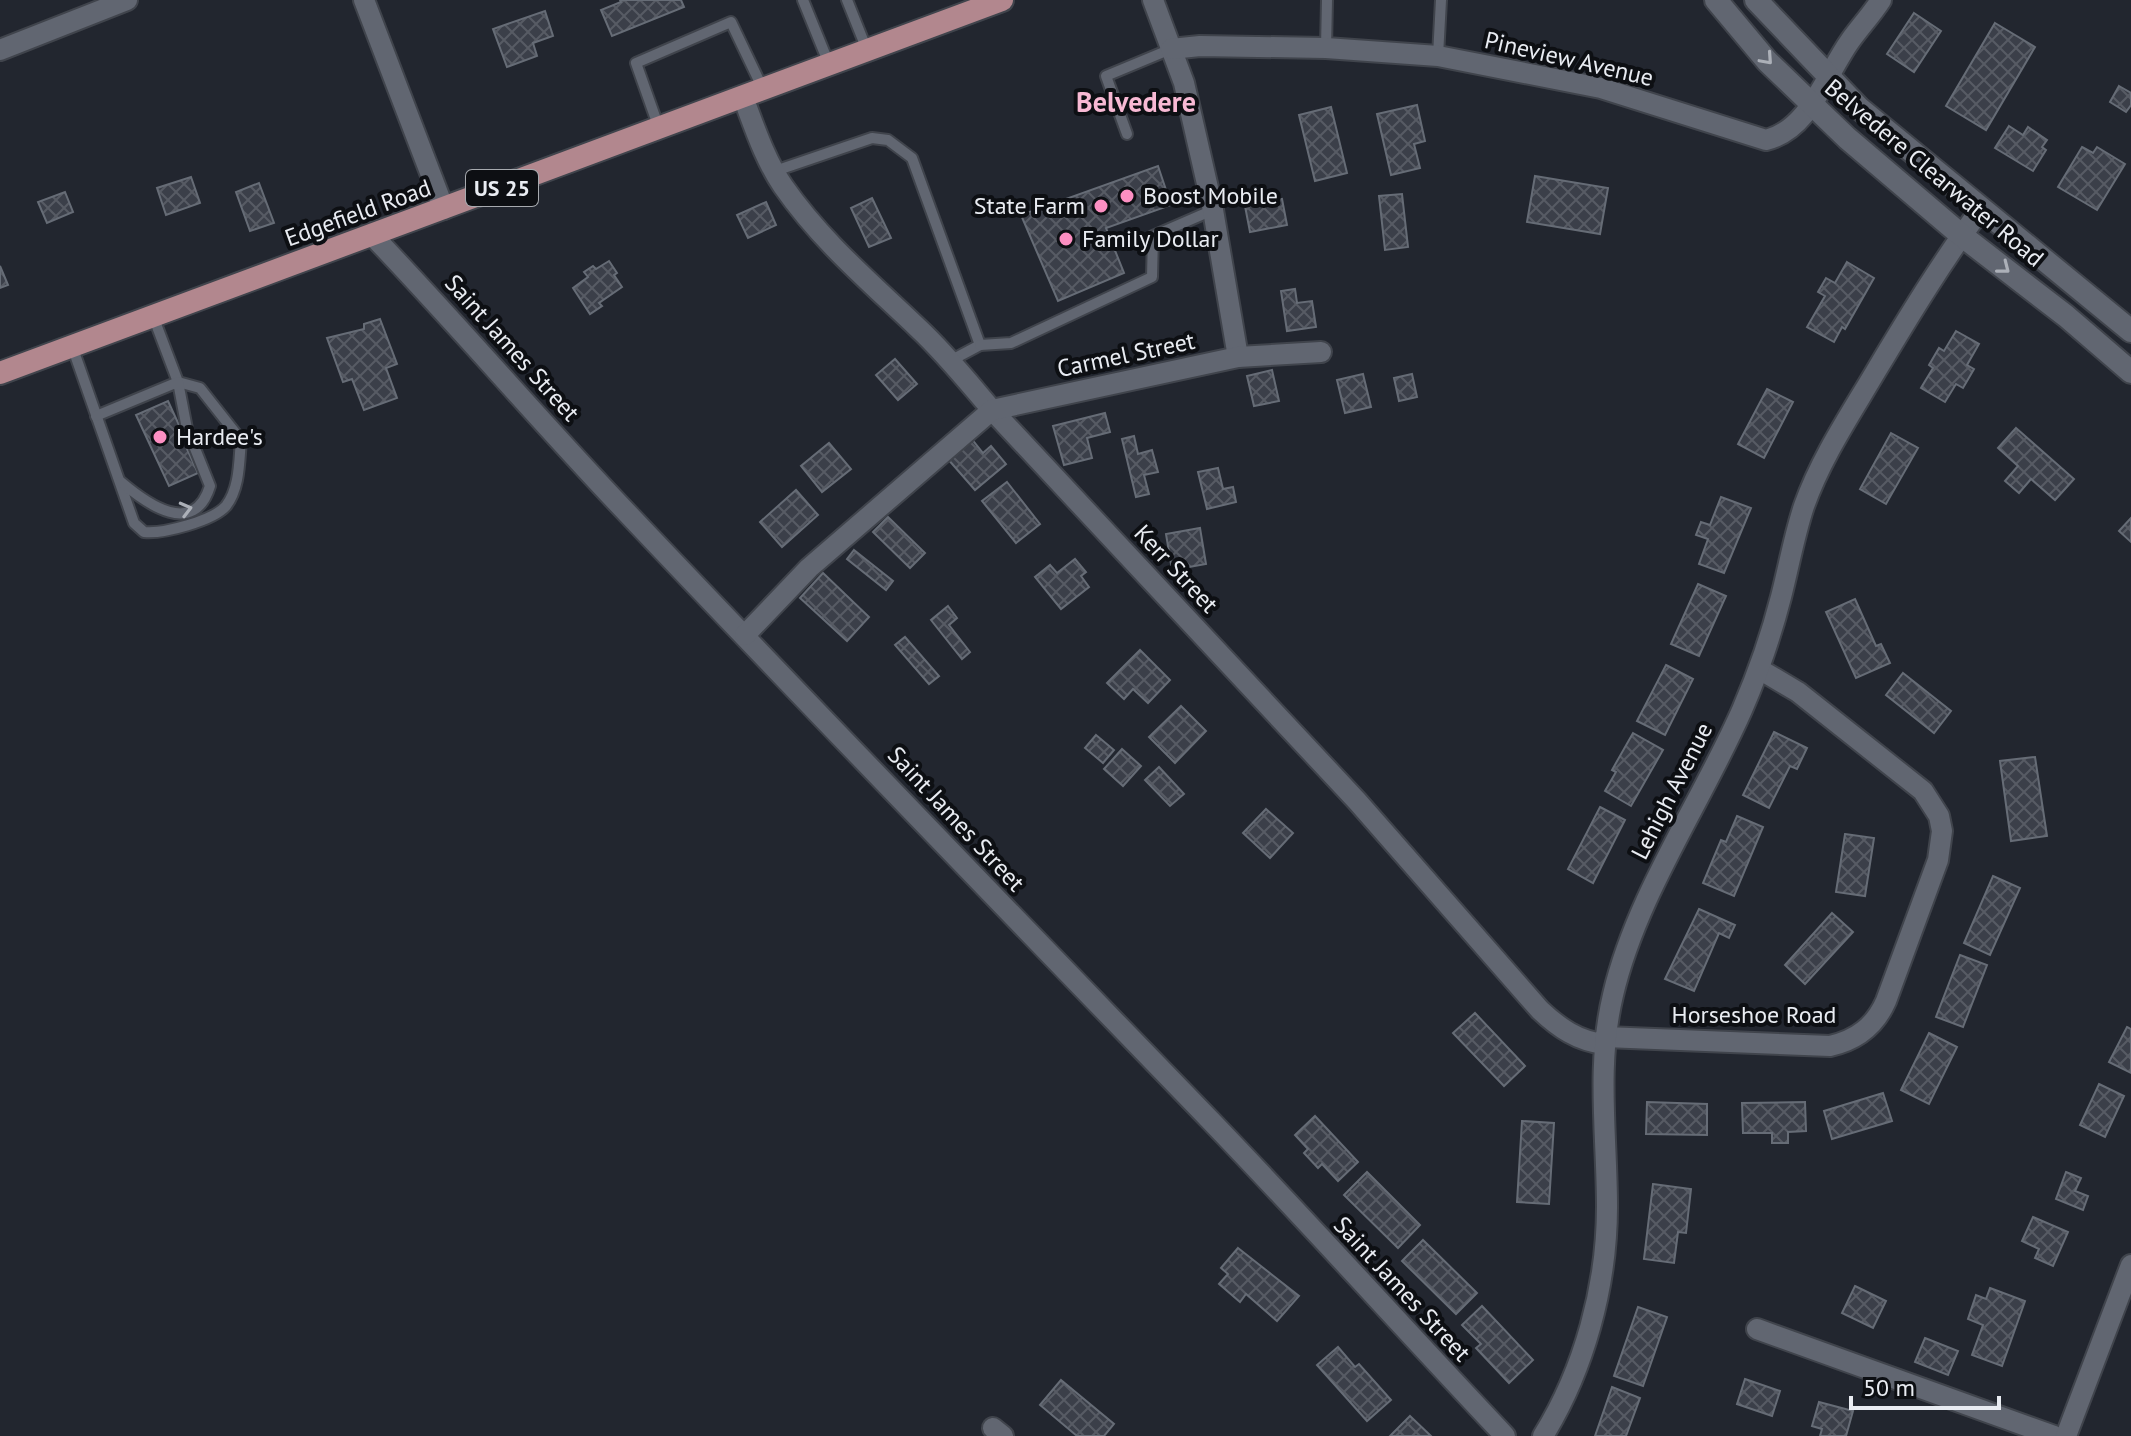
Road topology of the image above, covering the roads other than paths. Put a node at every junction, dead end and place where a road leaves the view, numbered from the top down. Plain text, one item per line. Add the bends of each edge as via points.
1 (127, 0) edge
2 (364, 0) edge
3 (803, 0) edge
4 (847, 0) edge
5 (1002, 0) edge
6 (1153, 0) edge
7 (1327, 0) edge
8 (1441, 0) edge
9 (1716, 0) edge
10 (1756, 0) edge
11 (1881, 0) edge
12 (1326, 48) junction
13 (1171, 49) junction
14 (0, 50) edge
15 (867, 50) junction
16 (1438, 56) junction
17 (829, 64) junction
18 (1827, 76) junction
19 (753, 93) junction
20 (1811, 104) junction
21 (660, 129) junction
22 (1127, 134) dead end
23 (775, 171) junction
24 (444, 209) junction
25 (1981, 209) junction
26 (1213, 210) junction
27 (372, 235) junction
28 (1961, 235) junction
29 (153, 316) junction
30 (2131, 331) edge
31 (980, 345) junction
32 (72, 346) junction
33 (1321, 352) dead end
34 (1238, 357) junction
35 (950, 361) junction
36 (2131, 372) edge
37 (0, 373) edge
38 (178, 382) junction
39 (992, 410) junction
40 (96, 416) junction
41 (188, 434) dead end
42 (194, 446) dead end
43 (119, 481) junction
44 (745, 635) junction
45 (1759, 669) junction
46 (1605, 1040) junction
47 (2131, 1265) edge
48 (1757, 1329) dead end
49 (1505, 1436) edge
50 (1543, 1436) edge
51 (2054, 1436) edge
52 (2066, 1436) edge

1 - 14 street
2 - 24 street
3 - 17 lane
4 - 15 lane
5 - 15 main road, Edgefield Road / US 25
6 - 13 street
7 - 12 lane
8 - 16 lane
9 -> 20 main road, Belvedere Clearwater Road
10 - 18 main road, Belvedere Clearwater Road
11 - 18 street, Pineview Avenue
12 - 13 street, Pineview Avenue
12 - 16 street, Pineview Avenue
13 - 22 lane via 1106,76
13 - 26 street
15 - 17 main road, Edgefield Road / US 25
16 - 20 street, Pineview Avenue via 1601,88 1766,140 1779,137
17 - 19 main road, Edgefield Road / US 25
18 - 20 street, Pineview Avenue
18 - 25 main road, Belvedere Clearwater Road
19 - 21 main road, Edgefield Road / US 25
19 - 21 lane via 731,22 636,63
19 - 23 street, Kerr Street
20 - 28 main road, Belvedere Clearwater Road
21 - 24 main road, Edgefield Road / US 25
23 - 31 lane via 872,138 888,140 912,158
23 - 35 street, Kerr Street via 837,253
24 - 27 main road, Edgefield Road / US 25
25 - 28 street, Lehigh Avenue
25 - 30 main road, Belvedere Clearwater Road
26 - 31 lane via 1153,236 1152,277 1011,343
26 - 34 street
27 - 29 main road, Edgefield Road / US 25
27 - 44 street, Saint James Street
28 -> 36 main road, Belvedere Clearwater Road
28 - 45 street, Lehigh Avenue via 1817,474
29 - 32 main road, Edgefield Road / US 25
29 - 38 lane
31 - 35 lane
32 - 37 main road, Edgefield Road / US 25
32 - 40 lane
33 - 34 street, Carmel Street
34 - 39 street, Carmel Street
35 - 39 street, Kerr Street
38 - 40 lane
38 - 41 lane
38 - 43 lane via 200,388 241,440 238,479 225,508 193,524 144,532 134,523
39 - 44 street, Carmel Street via 809,568
39 - 46 street, Kerr Street via 1357,801 1540,1010 1568,1033 1589,1042
40 - 43 lane
43 -> 42 lane via 161,511 180,514 194,509 205,502 210,486
44 - 49 street, Saint James Street
45 - 46 street, Lehigh Avenue via 1655,883 1622,965
45 - 46 street, Horseshoe Road via 1798,692 1923,791 1939,816 1938,860 1886,1001 1859,1036 1830,1046
46 - 50 street, Lehigh Avenue via 1607,1209 1600,1283 1568,1389
47 - 52 street
48 - 51 street

